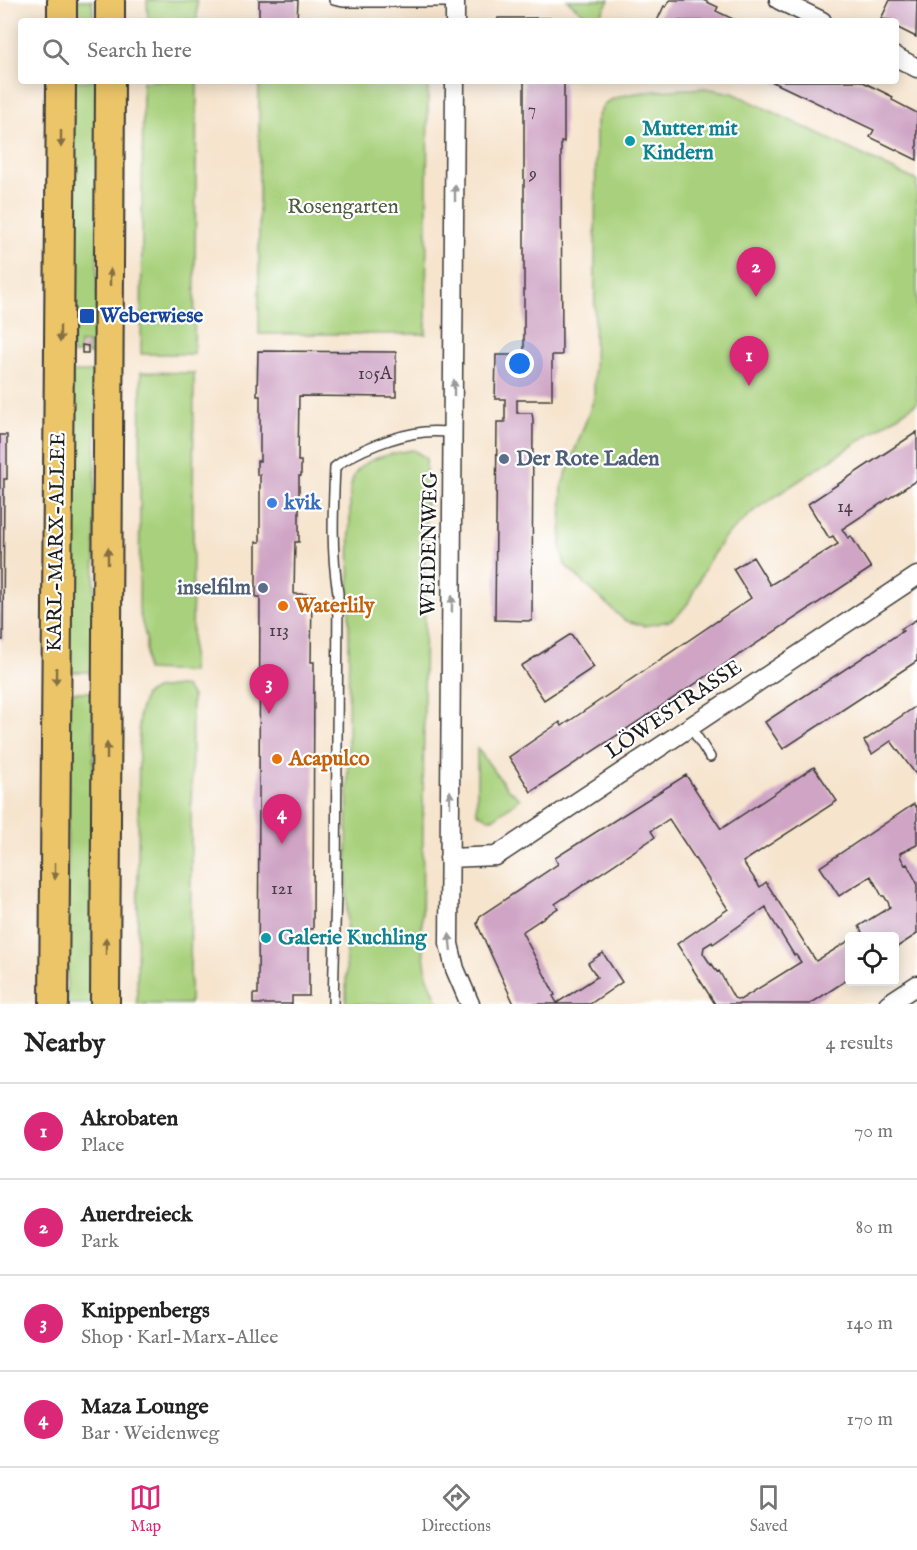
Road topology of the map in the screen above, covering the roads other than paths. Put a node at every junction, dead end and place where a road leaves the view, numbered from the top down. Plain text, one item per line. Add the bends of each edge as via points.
1 (62, 0) edge
2 (110, 0) edge
3 (334, 0) edge
4 (779, 0) edge
5 (455, 1) edge
6 (62, 18) edge
7 (110, 18) edge
8 (455, 18) edge
9 (816, 18) edge
10 (899, 59) edge
11 (917, 68) edge
12 (61, 84) edge
13 (110, 84) edge
14 (455, 84) edge
15 (453, 432) junction
16 (917, 576) edge
17 (690, 726) junction
18 (710, 757) dead end
19 (449, 858) junction
20 (917, 985) edge
21 (54, 1004) edge
22 (105, 1004) edge
23 (333, 1004) edge
24 (470, 1004) edge
25 (888, 1004) edge

1 - 6 main road
2 - 7 main road
3 - 5 lane
4 - 9 street
5 - 8 street
10 - 11 street
12 -> 21 main road, KARL-MARX-ALLEE
22 -> 13 main road
15 -> 14 street, WEIDENWEG
19 -> 15 street, WEIDENWEG
15 - 23 lane via 424,432 387,442 349,456 335,467 332,525 338,593
16 - 17 street, LÖWESTRASSE
17 - 18 lane
17 - 19 street, LÖWESTRASSE via 496,856
24 -> 19 street, WEIDENWEG via 449,944
20 - 25 street

